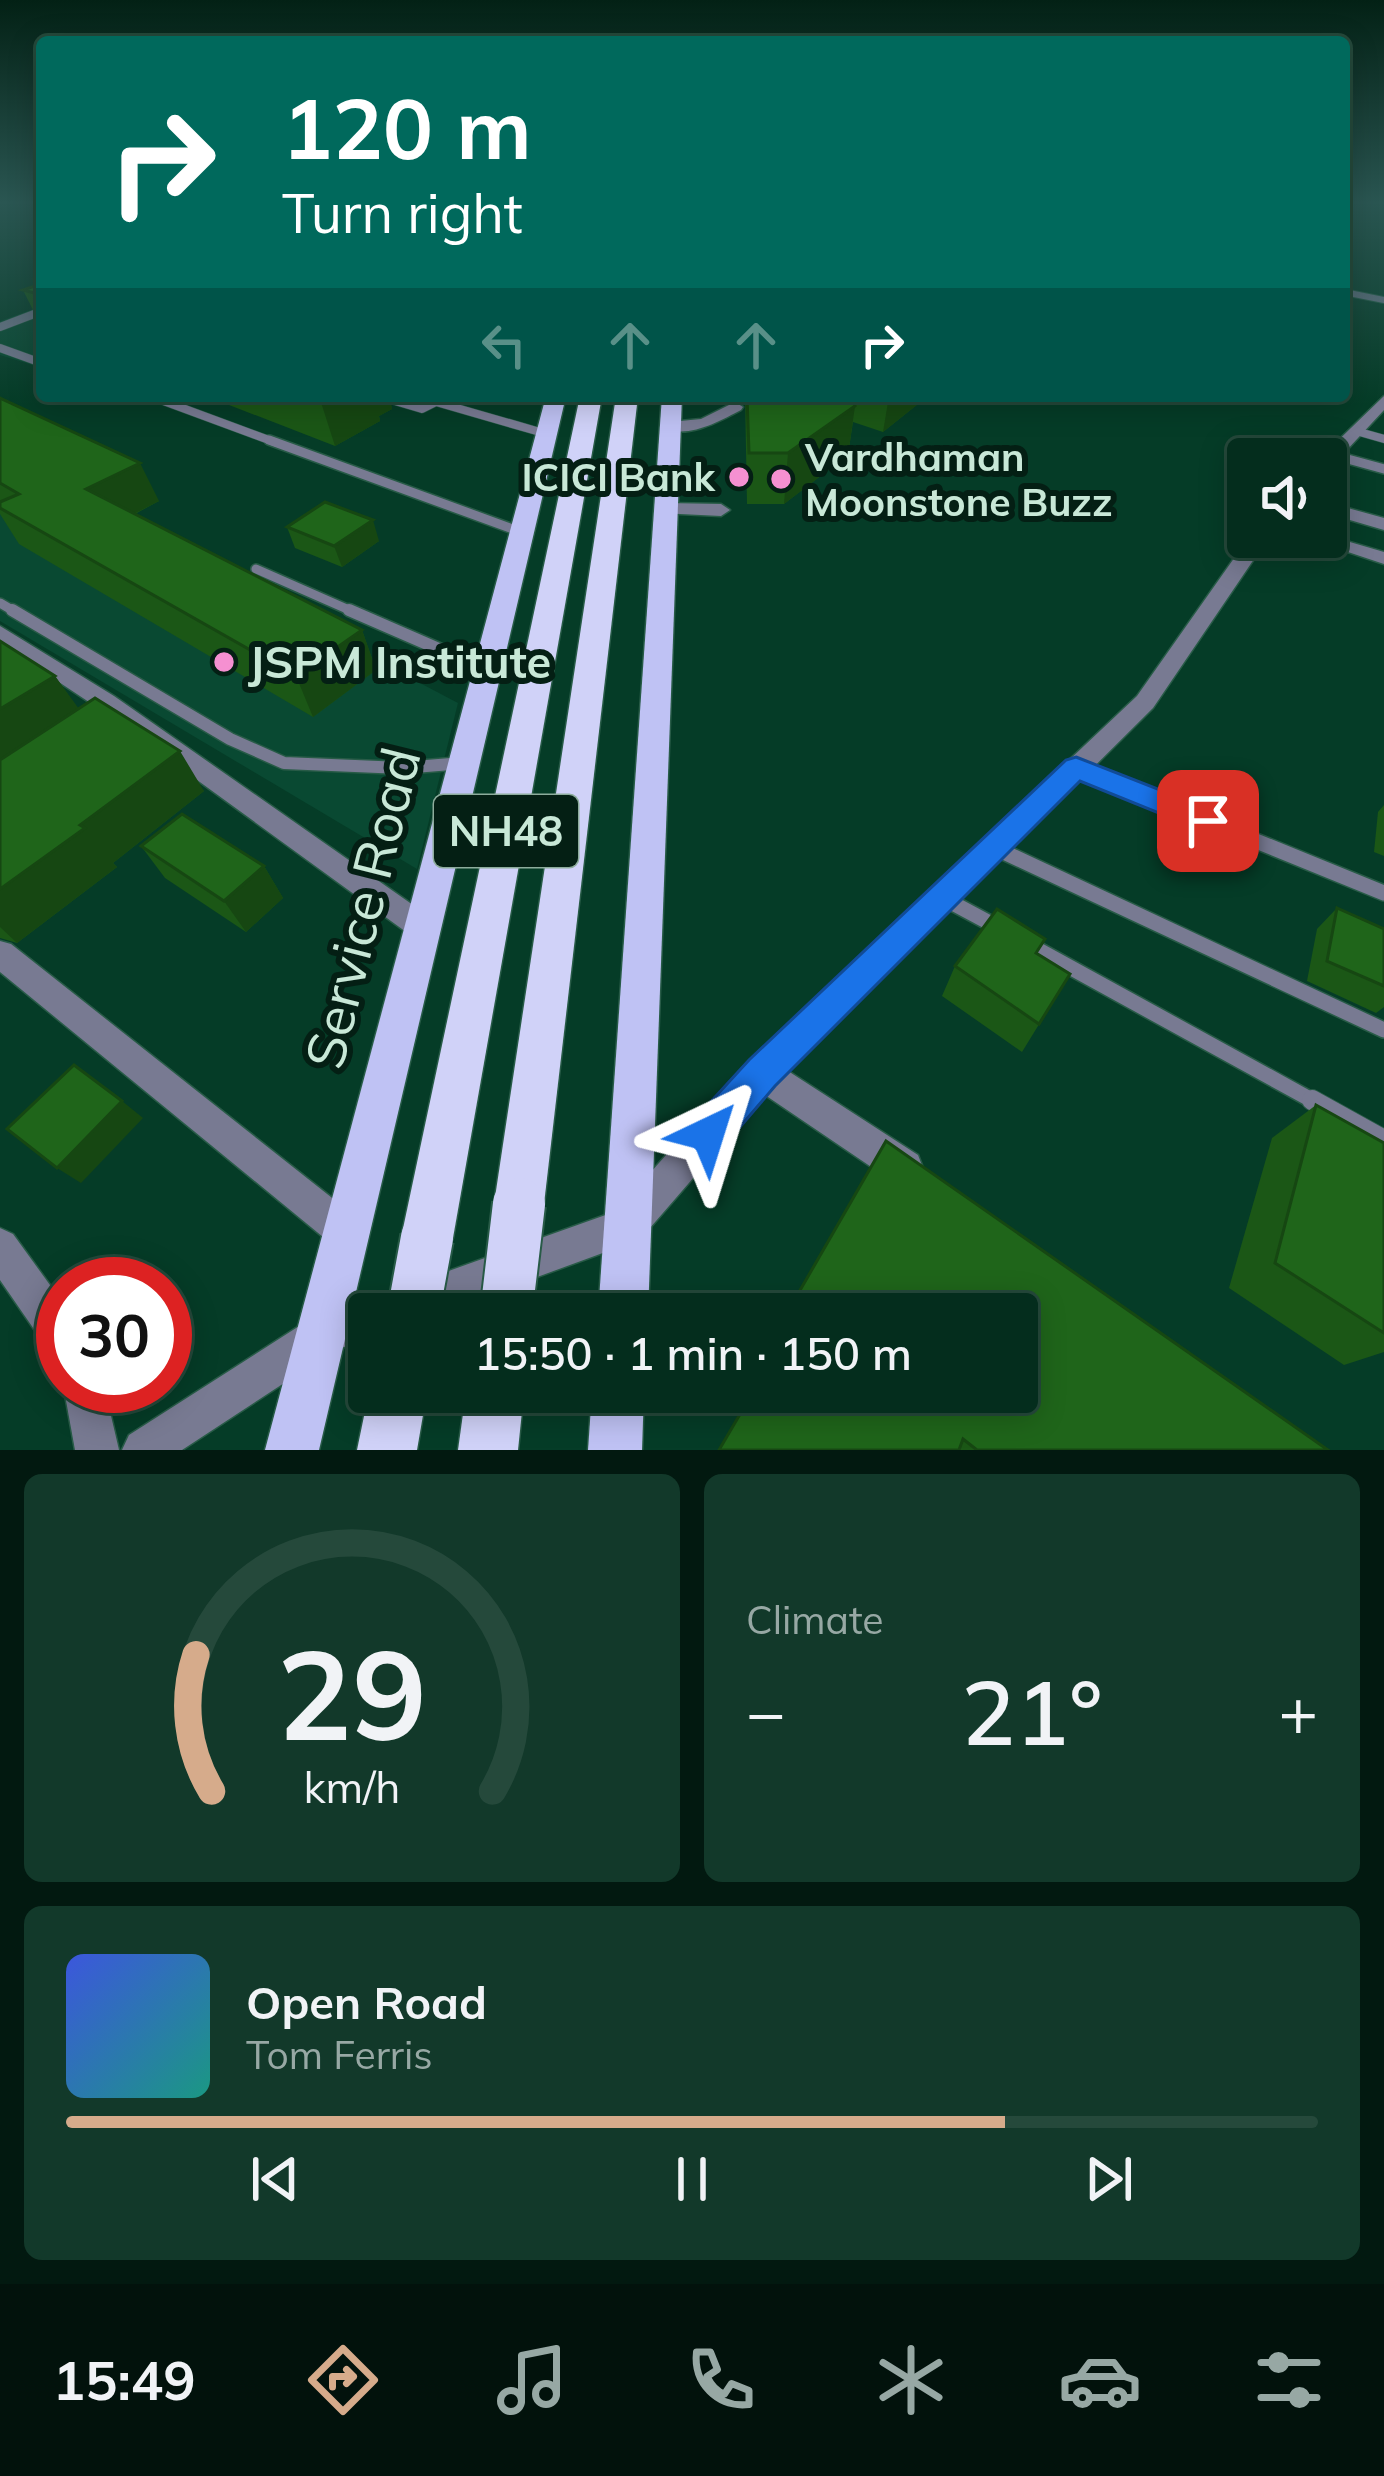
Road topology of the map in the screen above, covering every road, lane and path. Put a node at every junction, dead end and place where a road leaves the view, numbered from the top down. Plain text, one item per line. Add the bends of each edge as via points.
1 (1350, 293) edge
2 (1384, 300) edge
3 (36, 313) edge
4 (0, 327) edge
5 (0, 347) edge
6 (36, 361) edge
7 (1384, 401) edge
8 (166, 402) edge
9 (398, 402) edge
10 (436, 402) joint
11 (555, 402) edge
12 (590, 402) edge
13 (626, 402) edge
14 (735, 406) dead end
15 (671, 412) edge
16 (1356, 431) junction
17 (547, 434) junction
18 (1384, 439) edge
19 (1347, 441) edge
20 (1347, 462) edge
21 (1384, 469) edge
22 (666, 509) junction
23 (721, 510) dead end
24 (1347, 513) edge
25 (1384, 524) edge
26 (522, 533) junction
27 (1347, 548) edge
28 (1244, 558) edge
29 (1384, 559) edge
30 (256, 569) dead end
31 (0, 603) edge
32 (0, 633) edge
33 (488, 670) junction
34 (464, 763) junction
35 (1076, 767) junction
36 (992, 847) junction
37 (1384, 893) edge
38 (944, 898) junction
39 (423, 928) junction
40 (0, 954) edge
41 (1384, 1030) edge
42 (762, 1073) junction
43 (1384, 1140) edge
44 (935, 1188) edge
45 (628, 1226) junction
46 (347, 1234) junction
47 (0, 1246) edge
48 (417, 1293) edge
49 (440, 1293) edge
50 (508, 1293) edge
51 (623, 1293) edge
52 (36, 1298) edge
53 (345, 1327) edge
54 (89, 1413) edge
55 (394, 1413) edge
56 (493, 1413) edge
57 (617, 1413) edge
58 (97, 1450) edge
59 (145, 1450) edge
60 (292, 1450) edge
61 (387, 1450) edge
62 (488, 1450) edge
63 (615, 1450) edge

1 - 2 lane
3 - 4 lane
5 - 6 lane
7 - 16 street
8 - 26 lane
9 - 10 lane via 422,409
10 - 17 lane
11 - 17 main road, Service Road
12 - 48 highway, NH48, bridge
13 - 50 highway, NH48, bridge
14 - 15 street via 705,423
15 - 22 main road
16 - 18 lane
16 - 19 street
17 - 26 main road, Service Road
20 - 21 lane
22 - 23 street
22 - 45 main road
24 - 25 street
26 - 33 main road, Service Road
27 - 29 street
28 - 35 street via 1145,702
30 - 33 lane
31 - 34 lane via 284,763
32 - 39 street
33 - 34 main road, Service Road
34 - 39 main road, Service Road
35 - 36 street
35 - 37 lane
36 - 38 street
36 - 41 lane
38 - 42 street
38 - 43 lane
39 - 46 main road, Service Road
40 - 46 street
42 - 44 street
42 - 45 street
45 - 49 street
45 - 51 main road
46 - 53 main road, Service Road
47 - 52 street
53 - 59 street
53 - 60 main road, Service Road
54 - 58 street
55 - 61 highway
56 - 62 highway
57 - 63 main road

